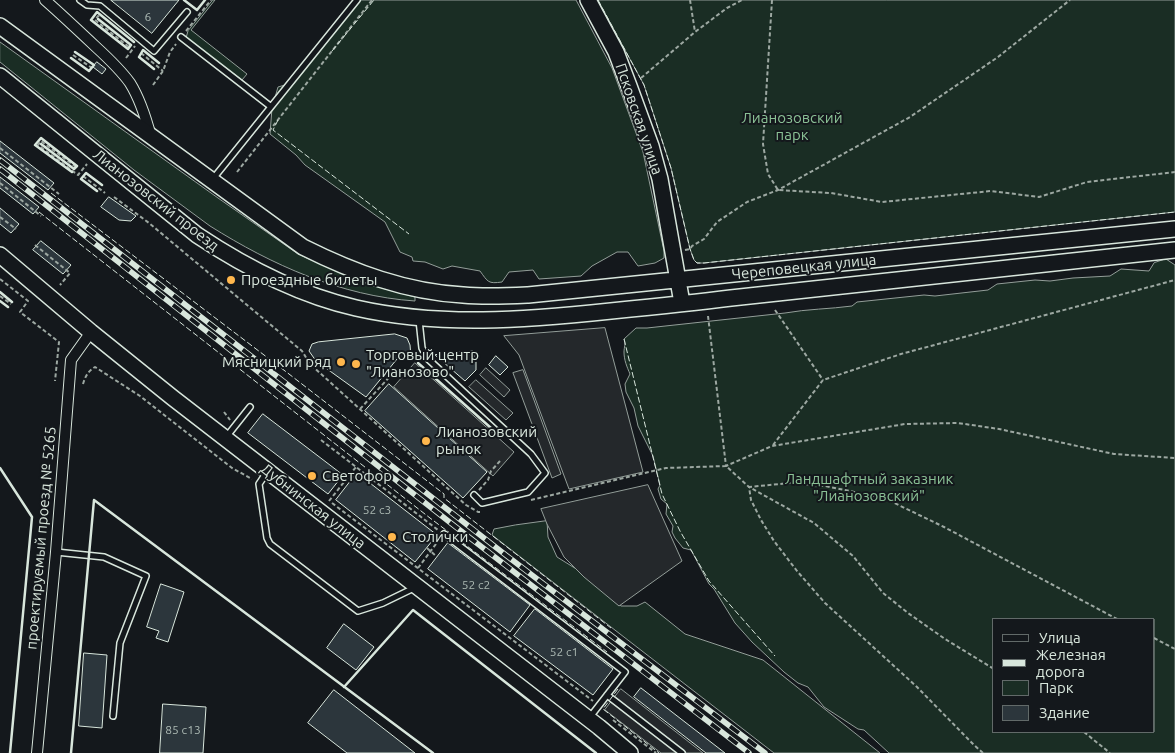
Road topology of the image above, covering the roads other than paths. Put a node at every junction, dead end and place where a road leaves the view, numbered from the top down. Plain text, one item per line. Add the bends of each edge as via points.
1 (45, 0) edge
2 (80, 0) edge
3 (357, 0) edge
4 (588, 0) edge
5 (186, 12) dead end
6 (0, 26) edge
7 (181, 37) dead end
8 (0, 76) edge
9 (270, 106) junction
10 (151, 137) junction
11 (212, 180) junction
12 (1174, 230) edge
13 (1175, 250) edge
14 (0, 255) edge
15 (678, 280) junction
16 (682, 304) junction
17 (419, 317) junction
18 (445, 319) joint
19 (92, 332) junction
20 (250, 407) dead end
21 (230, 433) junction
22 (268, 471) junction
23 (474, 495) road end
24 (444, 534) road end
25 (56, 552) junction
26 (417, 587) junction
27 (607, 695) junction
28 (113, 716) dead end
29 (588, 719) junction
30 (37, 753) edge
31 (630, 753) edge
32 (682, 753) edge

1 - 10 street via 122,73 141,105
2 - 5 lane via 87,5 100,6 154,51
3 - 9 lane
4 - 15 main road, Псковская улица via 616,52 651,146
6 - 10 main road
7 - 9 lane
8 - 17 main road, Лианозовский проезд via 216,247 310,294 356,308
9 - 11 lane
10 - 11 main road
11 - 15 main road, Череповецкая улица via 303,246 360,273 402,286 462,296 495,296
12 - 15 main road, Череповецкая улица
13 - 16 main road, Череповецкая улица
14 - 19 main road, Дубнинская улица
15 - 16 main road, Псковская улица
16 - 18 main road, Череповецкая улица via 529,319
17 - 18 main road, Лианозовский проезд
17 - 23 lane via 422,348 428,359 531,454 546,473 528,492 482,503
19 - 21 main road, Дубнинская улица via 173,398
19 - 25 street, проектируемый проезд № 5265 via 71,360
20 - 21 lane
21 - 22 main road, Дубнинская улица
22 - 26 main road, Дубнинская улица
22 - 26 lane via 260,484 270,544 358,611
24 - 27 lane via 625,672
25 - 28 lane via 104,557 146,576 120,643
25 - 30 street, проектируемый проезд № 5265
26 - 29 main road, Дубнинская улица
27 - 29 lane
27 - 32 lane
29 - 31 main road, Дубнинская улица

